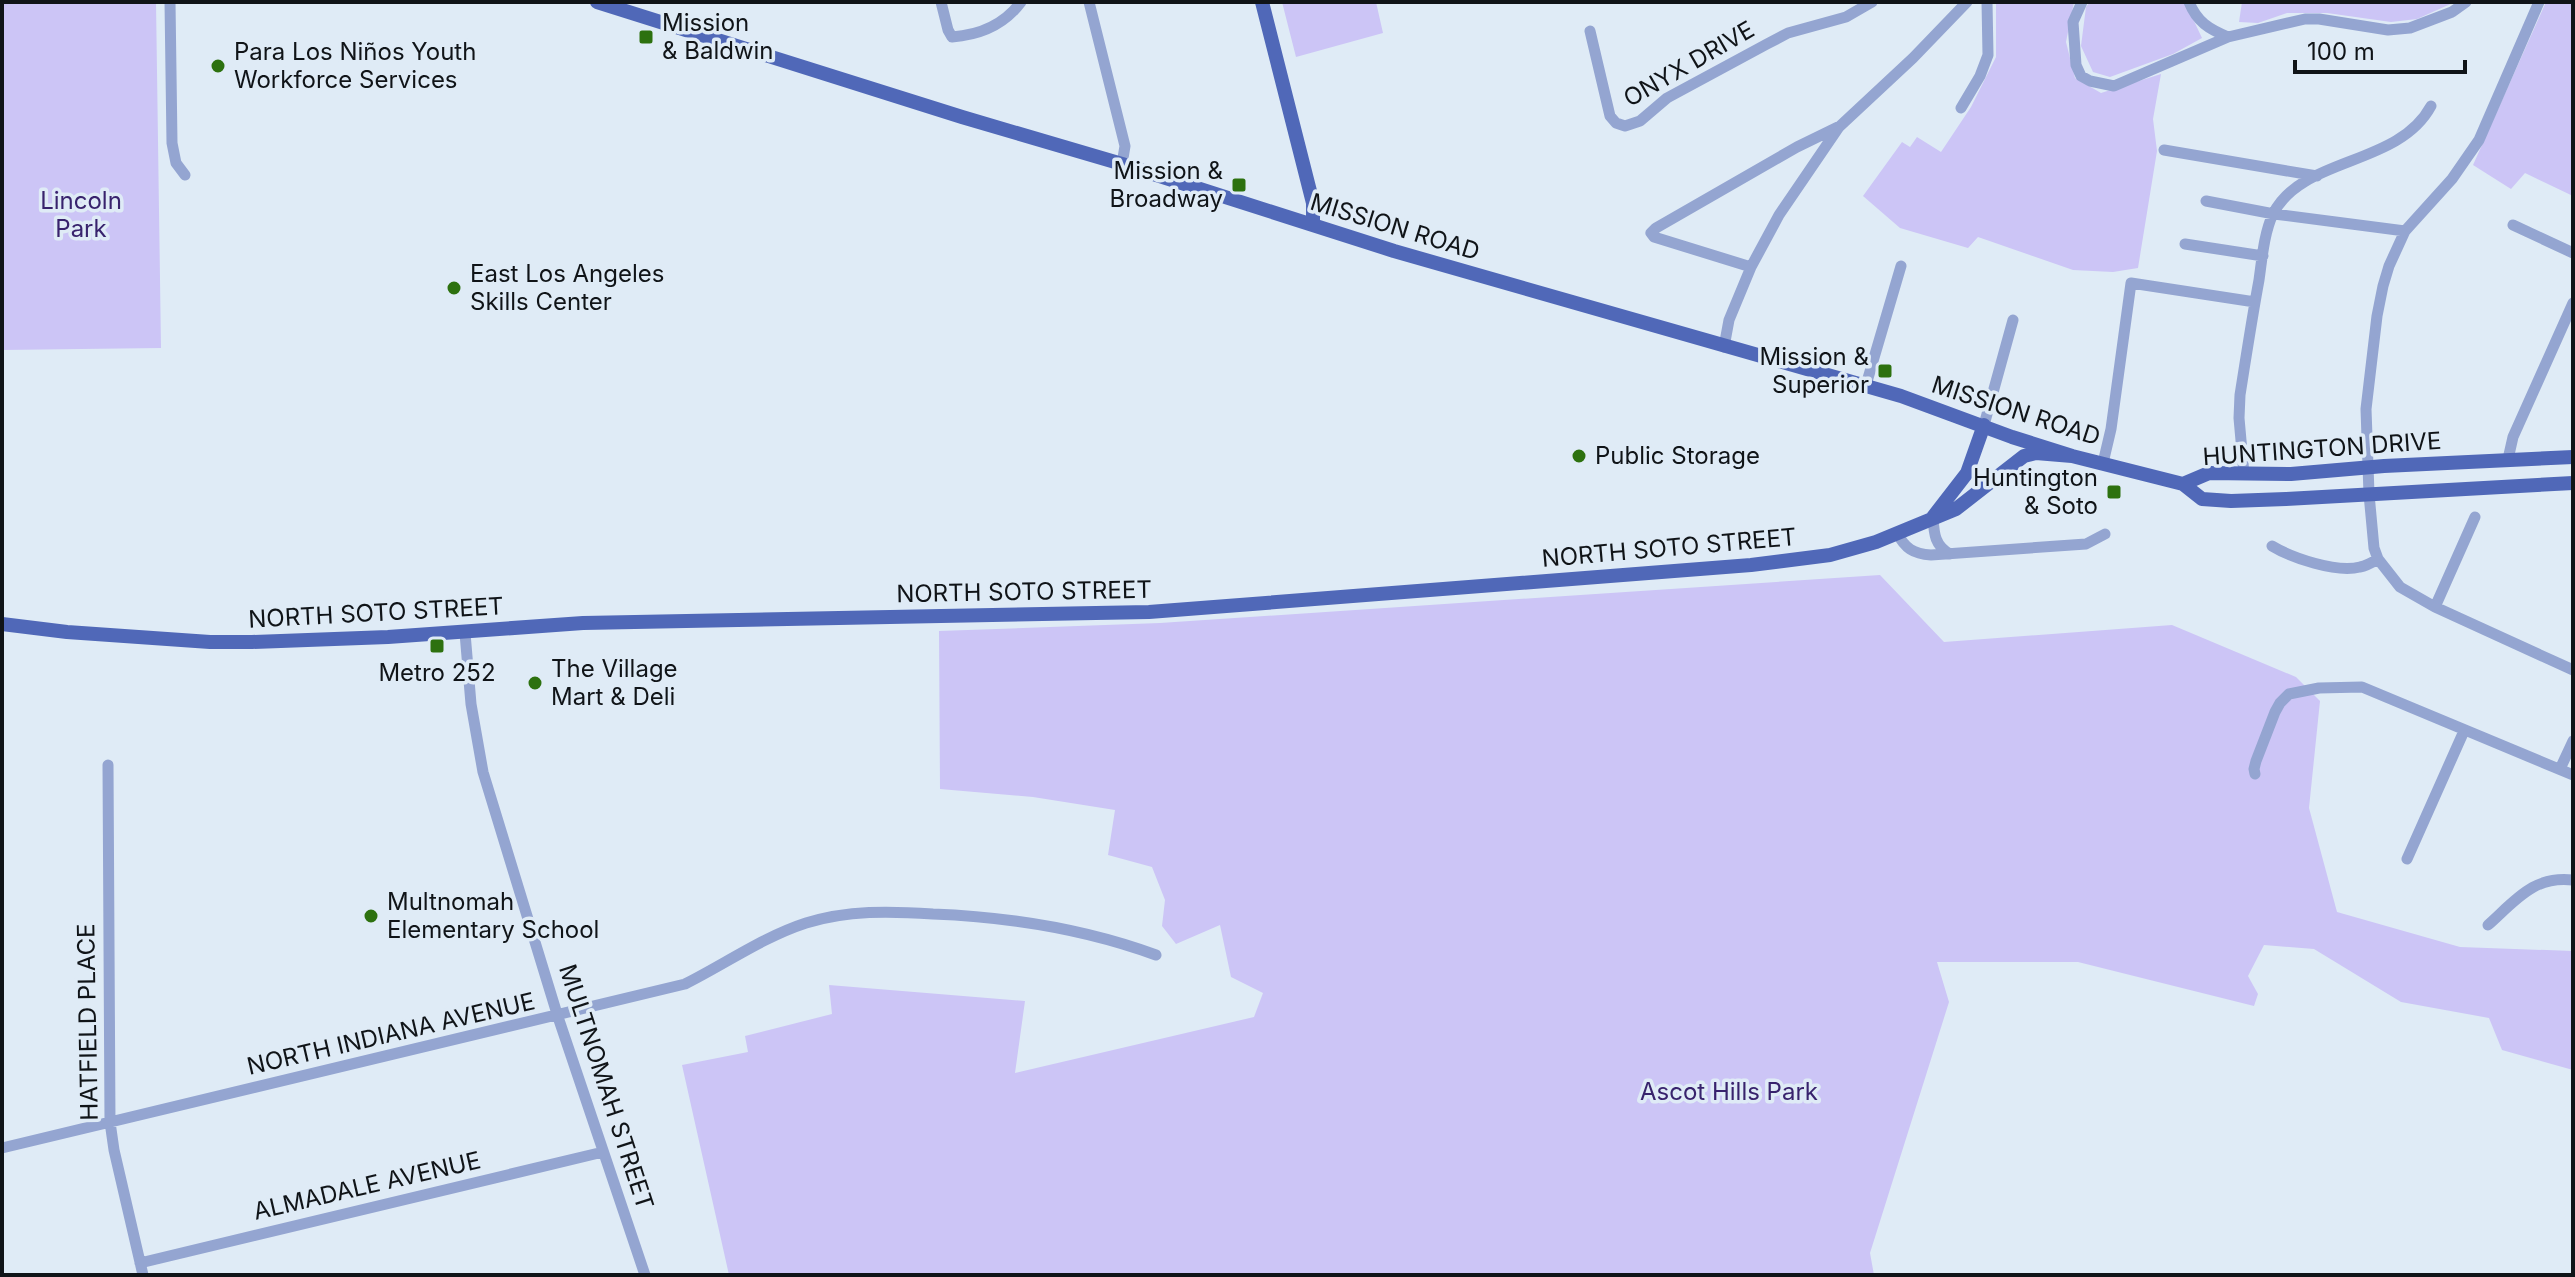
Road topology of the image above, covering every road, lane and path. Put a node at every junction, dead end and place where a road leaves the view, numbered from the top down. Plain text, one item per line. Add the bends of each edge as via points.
1 (170, 2) edge
2 (941, 2) edge
3 (1021, 2) edge
4 (1089, 2) edge
5 (1262, 2) edge
6 (1872, 2) edge
7 (1967, 2) edge
8 (1987, 2) edge
9 (2082, 2) edge
10 (2189, 2) edge
11 (2466, 2) edge
12 (2539, 2) edge
13 (599, 3) edge
14 (1590, 31) dead end
15 (2228, 37) junction
16 (2431, 106) dead end
17 (1961, 108) dead end
18 (1839, 127) junction
19 (2164, 150) dead end
20 (1122, 164) junction
21 (185, 175) dead end
22 (2317, 176) junction
23 (2206, 201) dead end
24 (2274, 214) junction
25 (1313, 224) junction
26 (2513, 225) dead end
27 (2405, 231) junction
28 (2185, 244) dead end
29 (2573, 253) edge
30 (2263, 256) junction
31 (1901, 266) dead end
32 (1751, 267) junction
33 (2255, 302) junction
34 (2573, 303) edge
35 (2013, 320) dead end
36 (1724, 347) junction
37 (1866, 385) junction
38 (1984, 425) junction
39 (2072, 456) junction
40 (2573, 457) edge
41 (2508, 459) junction
42 (2103, 463) junction
43 (2369, 467) junction
44 (2244, 474) junction
45 (2573, 483) edge
46 (2183, 484) junction
47 (2369, 494) junction
48 (2475, 517) dead end
49 (1933, 518) junction
50 (1897, 533) junction
51 (2105, 534) dead end
52 (2272, 546) dead end
53 (1951, 555) junction
54 (2378, 559) junction
55 (2435, 607) junction
56 (2, 624) edge
57 (465, 633) junction
58 (2573, 670) edge
59 (2464, 731) junction
60 (2573, 741) edge
61 (108, 765) dead end
62 (2560, 769) junction
63 (2255, 774) dead end
64 (2573, 775) edge
65 (2407, 859) dead end
66 (2573, 880) edge
67 (2488, 925) dead end
68 (1156, 955) dead end
69 (558, 1017) junction
70 (110, 1122) junction
71 (2, 1148) edge
72 (603, 1152) junction
73 (142, 1269) edge
74 (645, 1275) edge

1 - 21 street via 172,143
2 - 3 street via 952,37 996,26
4 - 20 street via 1125,146
5 - 25 main road via 1313,203
6 - 14 street, ONYX DRIVE via 1846,17 1777,38 1625,126 1610,116
7 - 18 street
8 - 17 street via 1988,55
9 - 15 street via 2073,22 2076,65 2081,76 2100,85 2127,82
10 - 15 street via 2206,28
11 - 15 street via 2410,28 2305,19
12 - 27 street via 2479,140
13 - 20 main road, MISSION ROAD
16 - 22 street via 2416,129 2397,142
18 - 32 street
18 - 32 street via 1651,233
19 - 22 street
20 - 25 main road, MISSION ROAD
22 - 24 street via 2292,191
23 - 24 street
24 - 27 street
24 - 30 street
25 - 36 main road, MISSION ROAD
26 - 29 street
27 - 43 street via 2389,266 2377,316 2366,409
28 - 30 street
30 - 33 street
31 - 37 street
32 - 36 street
33 - 42 street via 2131,283
33 - 44 street via 2240,395
34 - 41 street
35 - 38 street
36 - 37 main road, MISSION ROAD
37 - 38 main road, MISSION ROAD
38 - 39 main road, MISSION ROAD
38 - 49 main road via 1967,473
39 - 42 main road, MISSION ROAD
39 - 49 main road, NORTH SOTO STREET via 2024,456 1956,509
40 - 41 main road, HUNTINGTON DRIVE
41 - 43 main road, HUNTINGTON DRIVE
42 - 46 main road, MISSION ROAD
43 - 44 main road, HUNTINGTON DRIVE
43 - 47 street
44 - 46 main road, HUNTINGTON DRIVE via 2209,473
45 - 47 main road, HUNTINGTON DRIVE
46 - 47 main road, HUNTINGTON DRIVE via 2202,499 2217,500
47 - 54 street
48 - 55 street
49 - 50 main road, NORTH SOTO STREET
49 - 53 street via 1938,544
50 - 53 street via 1913,552
50 - 57 main road, NORTH SOTO STREET via 1830,555 1790,561 1149,612 583,623
51 - 53 street via 2086,544
52 - 54 street via 2337,567 2362,567
54 - 55 street via 2400,587
55 - 58 street
56 - 57 main road, NORTH SOTO STREET via 210,642
57 - 69 street, MULTNOMAH STREET via 483,772
59 - 62 street
59 - 63 street via 2362,687 2302,690 2280,703
59 - 65 street
60 - 62 street
61 - 70 street, HATFIELD PLACE
62 - 64 street
66 - 67 street via 2533,885
68 - 69 street, NORTH INDIANA AVENUE via 1066,929 990,916 847,913 769,938 685,984
69 - 70 street, NORTH INDIANA AVENUE
69 - 72 street, MULTNOMAH STREET
70 - 71 street, NORTH INDIANA AVENUE
70 - 73 street, HATFIELD PLACE
72 - 73 street, ALMADALE AVENUE
72 - 74 street, MULTNOMAH STREET

